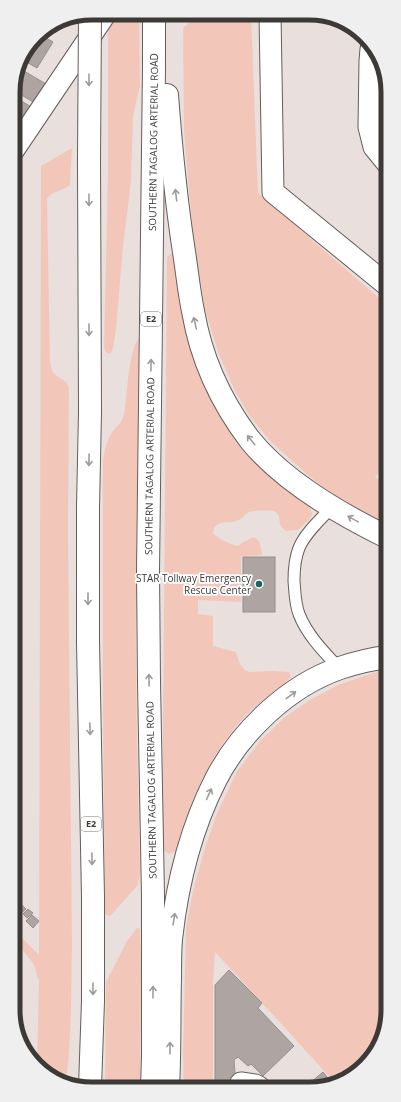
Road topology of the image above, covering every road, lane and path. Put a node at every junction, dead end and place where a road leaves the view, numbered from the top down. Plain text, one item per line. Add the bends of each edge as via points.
1 (90, 20) edge
2 (101, 20) edge
3 (155, 20) edge
4 (160, 20) edge
5 (270, 20) edge
6 (371, 54) edge
7 (159, 59) junction
8 (20, 141) edge
9 (381, 156) edge
10 (381, 280) edge
11 (332, 507) junction
12 (381, 534) edge
13 (381, 658) edge
14 (339, 668) junction
15 (90, 1082) edge
16 (152, 1082) edge
17 (168, 1082) edge

1 -> 15 highway, E2, bridge via 88,642 93,934
2 - 8 street
3 - 7 highway, SOUTHERN TAGALOG ARTERIAL ROAD / E2
4 - 7 highway
5 - 10 street via 273,192
6 - 9 street via 369,127 374,148
11 -> 7 highway via 290,478 250,440 219,391 206,360 193,312 179,223
16 -> 7 highway, SOUTHERN TAGALOG ARTERIAL ROAD / E2 via 153,896 148,572
12 -> 11 highway
11 - 14 lane via 299,547 294,568 295,592 299,614 308,630 320,648
13 - 14 highway
17 -> 14 highway via 170,953 174,917 187,855 208,796 235,749 262,718 299,689

